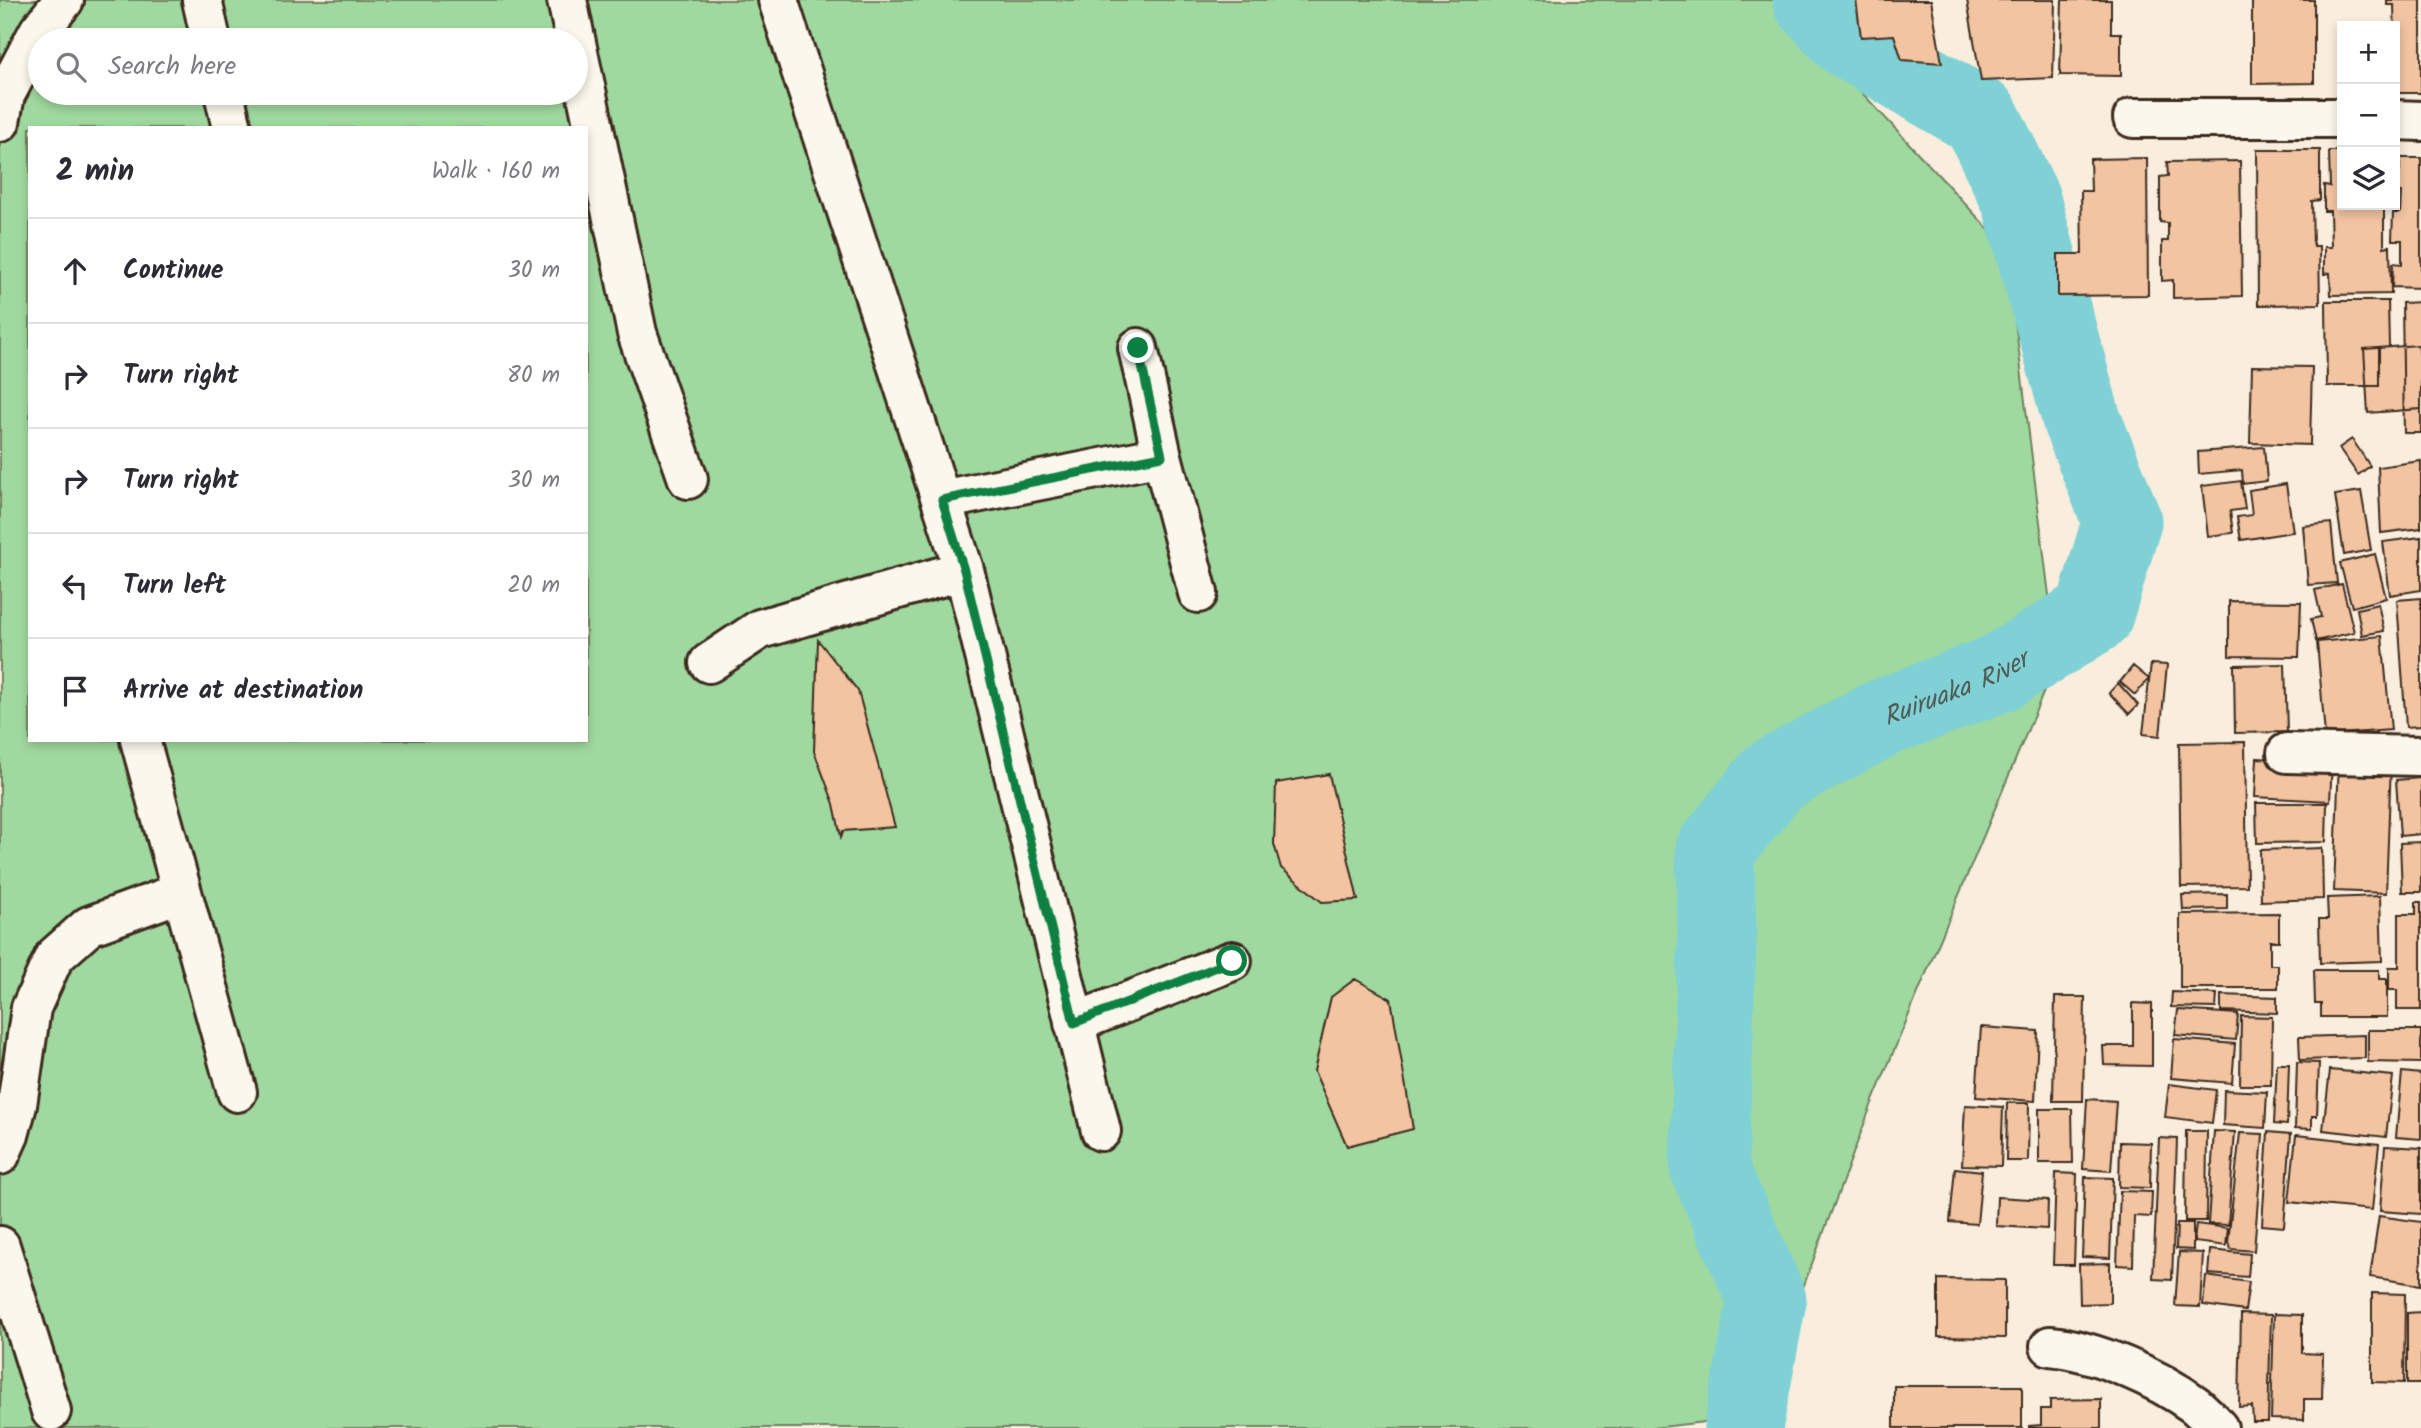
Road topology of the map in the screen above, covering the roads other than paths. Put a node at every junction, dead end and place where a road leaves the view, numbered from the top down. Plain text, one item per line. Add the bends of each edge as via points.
1 (64, 0) edge
2 (202, 0) edge
3 (568, 0) edge
4 (778, 0) edge
5 (41, 28) edge
6 (208, 28) edge
7 (574, 28) edge
8 (28, 52) edge
9 (588, 97) edge
10 (227, 105) edge
11 (2133, 118) dead end
12 (2337, 118) edge
13 (2400, 120) edge
14 (2421, 121) edge
15 (0, 122) edge
16 (232, 126) edge
17 (1138, 348) dead end
18 (1162, 456) junction
19 (688, 479) dead end
20 (942, 500) junction
21 (964, 570) junction
22 (1198, 593) dead end
23 (709, 663) dead end
24 (140, 742) edge
25 (2287, 754) dead end
26 (2421, 756) edge
27 (182, 892) junction
28 (1232, 961) dead end
29 (1074, 1023) junction
30 (237, 1092) dead end
31 (1101, 1130) dead end
32 (0, 1155) edge
33 (0, 1246) edge
34 (2050, 1346) dead end
35 (51, 1411) dead end
36 (2218, 1428) edge

1 - 5 street
2 - 6 street
3 - 7 street
4 - 20 street
8 - 15 street via 5,95
9 - 19 street via 637,333
10 - 16 street
11 - 12 street
13 - 14 street
17 - 18 street
18 - 20 street
18 - 22 street
20 - 21 street
21 - 23 street via 760,629
21 - 29 street
24 - 27 street
25 - 26 street
27 - 30 street
27 - 32 street via 89,926 54,957 31,1008 17,1105
28 - 29 street
29 - 31 street
33 - 35 street
34 - 36 street via 2092,1353 2156,1382 2196,1406

